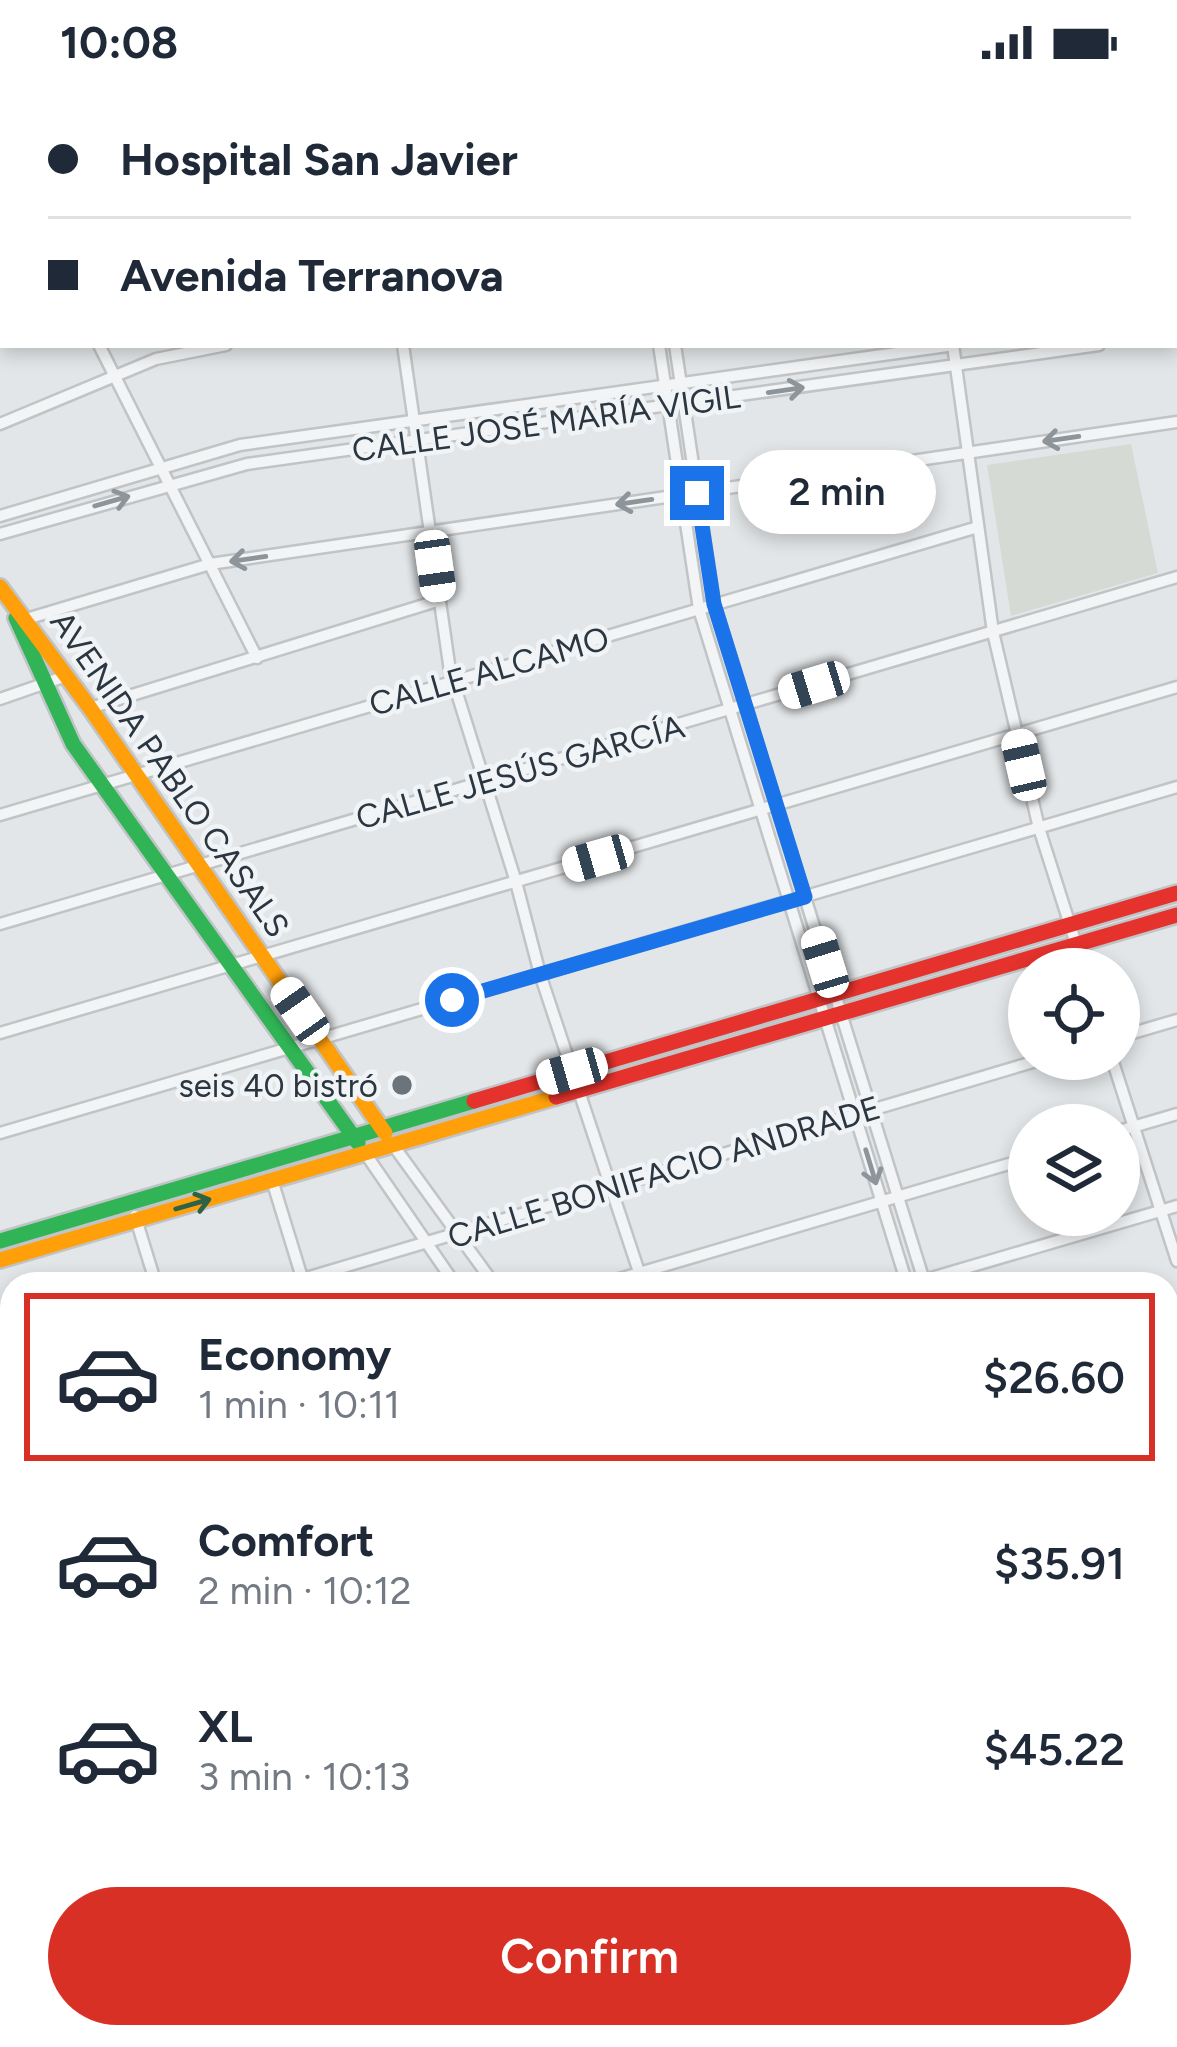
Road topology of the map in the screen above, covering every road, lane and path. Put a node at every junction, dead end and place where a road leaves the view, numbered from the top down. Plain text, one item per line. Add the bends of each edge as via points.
1 (101, 348) edge
2 (197, 348) edge
3 (403, 348) edge
4 (659, 348) edge
5 (675, 348) edge
6 (933, 348) edge
7 (954, 348) edge
8 (1079, 348) edge
9 (956, 366) junction
10 (115, 376) junction
11 (680, 385) junction
12 (665, 386) junction
13 (684, 405) junction
14 (668, 406) junction
15 (1177, 422) edge
16 (414, 423) junction
17 (0, 424) edge
18 (417, 440) junction
19 (968, 452) junction
20 (161, 469) junction
21 (169, 485) junction
22 (697, 493) junction
23 (682, 495) junction
24 (0, 516) edge
25 (978, 527) junction
26 (430, 532) junction
27 (0, 534) edge
28 (210, 565) junction
29 (1177, 577) edge
30 (2, 590) edge
31 (440, 600) junction
32 (714, 604) junction
33 (699, 609) junction
34 (21, 621) junction
35 (993, 632) junction
36 (257, 658) junction
37 (66, 676) junction
38 (454, 682) junction
39 (44, 686) junction
40 (1177, 687) edge
41 (0, 699) edge
42 (745, 706) junction
43 (90, 708) junction
44 (730, 710) junction
45 (1016, 734) junction
46 (136, 775) junction
47 (485, 782) junction
48 (103, 784) junction
49 (1177, 787) edge
50 (776, 806) junction
51 (761, 810) junction
52 (0, 814) edge
53 (1039, 828) junction
54 (200, 866) junction
55 (168, 875) junction
56 (516, 882) junction
57 (1177, 893) edge
58 (805, 897) junction
59 (789, 902) junction
60 (1177, 915) edge
61 (0, 924) edge
62 (1070, 925) junction
63 (1076, 945) junction
64 (1077, 948) edge
65 (262, 957) junction
66 (232, 966) junction
67 (540, 974) junction
68 (827, 997) junction
69 (833, 1016) junction
70 (1177, 1020) edge
71 (1140, 1031) edge
72 (0, 1033) edge
73 (319, 1039) junction
74 (290, 1047) junction
75 (1008, 1069) edge
76 (572, 1071) junction
77 (578, 1090) junction
78 (871, 1110) junction
79 (1177, 1114) edge
80 (855, 1115) junction
81 (1140, 1125) edge
82 (381, 1127) junction
83 (0, 1133) edge
84 (353, 1136) junction
85 (393, 1145) junction
86 (1140, 1148) edge
87 (365, 1153) junction
88 (1008, 1164) edge
89 (272, 1180) junction
90 (612, 1187) junction
91 (899, 1197) junction
92 (131, 1202) junction
93 (882, 1202) junction
94 (1177, 1206) edge
95 (1161, 1211) junction
96 (136, 1220) junction
97 (456, 1233) junction
98 (0, 1240) edge
99 (427, 1242) junction
100 (0, 1260) edge
101 (1177, 1261) edge
102 (152, 1272) edge
103 (301, 1272) edge
104 (332, 1272) edge
105 (447, 1272) edge
106 (485, 1272) edge
107 (639, 1272) edge
108 (660, 1272) edge
109 (912, 1272) edge
110 (915, 1272) edge
111 (954, 1272) edge

1 - 10 street
2 - 10 street
3 - 16 street
4 - 12 street
5 - 11 street
6 - 11 street, CALLE JOSÉ MARÍA VIGIL
7 - 9 street
8 - 9 street, CALLE JOSÉ MARÍA VIGIL
13 -> 9 street, CALLE JOSÉ MARÍA VIGIL
9 - 19 street
10 - 17 street
10 - 20 street
11 - 12 street, CALLE JOSÉ MARÍA VIGIL
11 - 13 street
12 - 14 street
12 - 16 street, CALLE JOSÉ MARÍA VIGIL
13 - 14 street, CALLE JOSÉ MARÍA VIGIL
13 - 22 street
14 - 18 street, CALLE JOSÉ MARÍA VIGIL
14 - 23 street
15 -> 19 street
16 - 18 street
16 - 20 street, CALLE JOSÉ MARÍA VIGIL via 240,445
18 - 21 street, CALLE JOSÉ MARÍA VIGIL via 247,464
18 - 26 street
19 - 22 street
19 - 25 street
20 - 21 street
20 - 24 street, CALLE JOSÉ MARÍA VIGIL
27 -> 21 street, CALLE JOSÉ MARÍA VIGIL
21 - 28 street
22 - 23 street
22 - 32 street
23 -> 26 street
23 - 33 street
25 - 32 street, CALLE ALCAMO
25 - 35 street
26 -> 28 street
26 - 31 street
28 - 34 street
28 - 36 street
29 - 35 street, CALLE JESÚS GARCÍA
30 - 34 street, AVENIDA PABLO CASALS
31 - 36 street
31 - 38 street
32 - 33 street, CALLE ALCAMO
32 - 42 street
33 - 38 street, CALLE ALCAMO
33 - 44 street
34 - 37 street, AVENIDA PABLO CASALS
34 - 39 street, AVENIDA PABLO CASALS
35 - 42 street, CALLE JESÚS GARCÍA
35 - 45 street
36 - 43 street
37 - 39 street
37 - 43 street, AVENIDA PABLO CASALS
38 - 46 street, CALLE ALCAMO
38 - 47 street
39 - 41 street
39 - 48 street, AVENIDA PABLO CASALS via 62,728
40 - 45 street
42 - 44 street, CALLE JESÚS GARCÍA
42 - 50 street
43 - 46 street, AVENIDA PABLO CASALS
44 - 47 street, CALLE JESÚS GARCÍA
44 - 51 street
45 - 50 street
45 - 53 street
46 - 48 street, CALLE ALCAMO
46 - 54 street, AVENIDA PABLO CASALS
47 - 54 street, CALLE JESÚS GARCÍA
47 - 56 street
48 - 52 street, CALLE ALCAMO
48 - 55 street, AVENIDA PABLO CASALS
49 - 53 street
50 - 51 street
50 - 58 street
51 - 56 street
51 - 59 street
53 - 58 street
53 - 62 street
54 - 55 street, CALLE JESÚS GARCÍA
54 - 65 street, AVENIDA PABLO CASALS
55 - 61 street, CALLE JESÚS GARCÍA
55 - 66 street, AVENIDA PABLO CASALS
56 - 65 street
56 - 67 street
57 - 62 street
58 - 59 street
58 - 68 street
59 - 67 street
59 - 68 street
60 - 63 street
62 - 63 street
62 - 68 street
63 - 64 street
63 - 69 street
65 - 66 street
65 - 73 street, AVENIDA PABLO CASALS
66 - 72 street
66 - 74 street, AVENIDA PABLO CASALS
67 - 73 street
67 - 76 street
68 - 69 street
68 - 76 street
69 - 77 street
69 - 78 street
69 - 80 street
70 - 71 street
73 - 74 street
73 - 82 street, AVENIDA PABLO CASALS
74 - 83 street
74 - 84 street, AVENIDA PABLO CASALS
75 - 78 street, CALLE BONIFACIO ANDRADE
76 - 77 street
76 - 82 street
77 - 85 street
77 - 90 street
78 - 80 street, CALLE BONIFACIO ANDRADE
78 - 91 street
79 - 81 street
80 - 90 street, CALLE BONIFACIO ANDRADE
80 -> 93 street
82 - 84 street
82 - 85 street, AVENIDA PABLO CASALS
84 - 87 street, AVENIDA PABLO CASALS
84 - 92 street
85 - 87 street
85 - 97 street, AVENIDA PABLO CASALS
86 - 95 street
87 - 89 street
87 - 99 street, AVENIDA PABLO CASALS
88 - 91 street
96 -> 89 street
89 - 103 street
90 - 97 street, CALLE BONIFACIO ANDRADE
90 - 107 street
91 - 93 street
91 - 110 street
92 - 96 street
92 - 98 street
93 - 108 street
93 - 109 street
94 - 95 street
95 - 101 street
95 - 111 street
96 - 100 street
96 - 102 street
97 - 99 street, CALLE BONIFACIO ANDRADE
97 - 106 street, AVENIDA PABLO CASALS
99 - 104 street, CALLE BONIFACIO ANDRADE
99 - 105 street, AVENIDA PABLO CASALS

